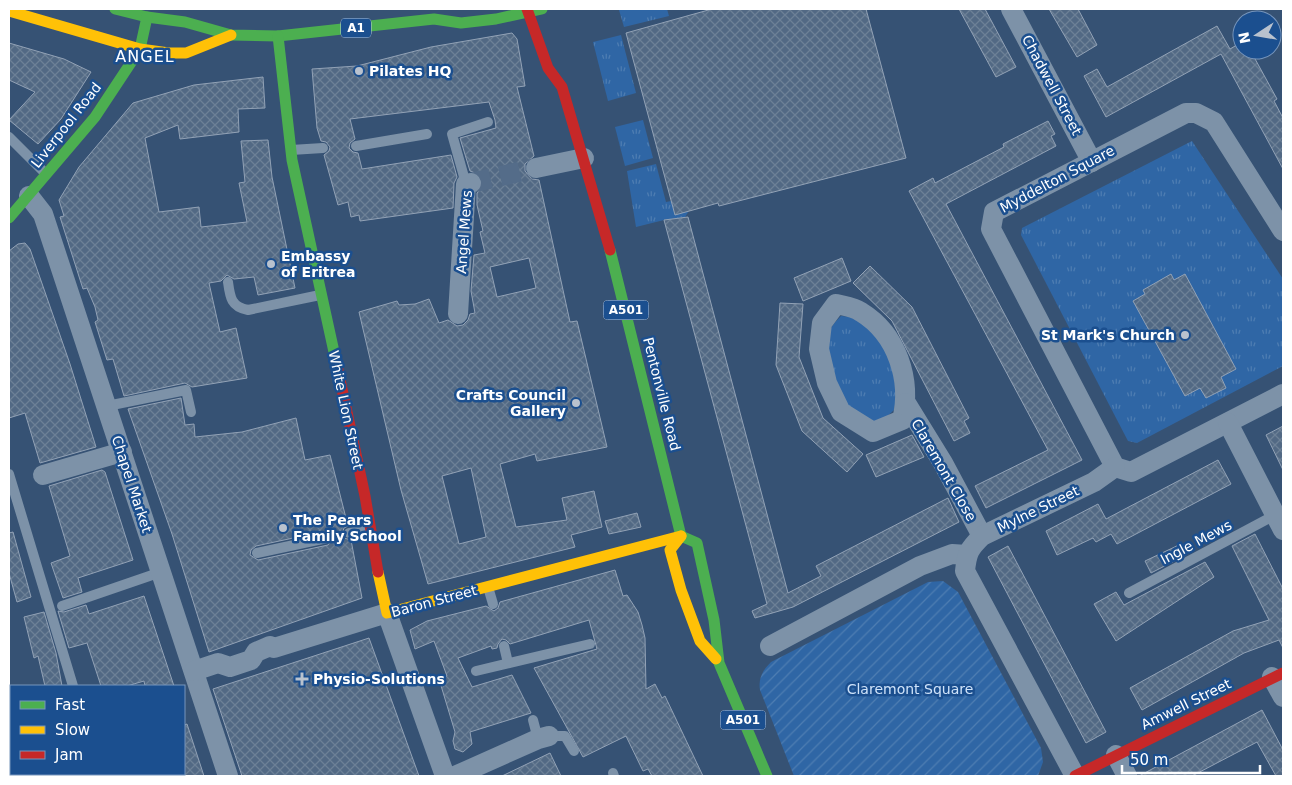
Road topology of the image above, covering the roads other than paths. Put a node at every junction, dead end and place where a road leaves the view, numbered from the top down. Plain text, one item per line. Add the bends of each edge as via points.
1 (115, 9) edge
2 (458, 9) edge
3 (1011, 9) edge
4 (528, 10) edge
5 (9, 11) edge
6 (547, 11) edge
7 (147, 17) junction
8 (434, 19) junction
9 (231, 35) junction
10 (278, 36) junction
11 (140, 49) junction
12 (562, 64) dead end
13 (562, 87) junction
14 (488, 122) dead end
15 (427, 134) dead end
16 (9, 137) edge
17 (356, 146) dead end
18 (323, 148) dead end
19 (290, 150) junction
20 (584, 158) junction
21 (1092, 162) junction
22 (536, 168) tunnel mouth
23 (47, 175) junction
24 (468, 184) joint
25 (28, 196) junction
26 (9, 218) edge
27 (1283, 232) edge
28 (228, 282) dead end
29 (321, 294) junction
30 (458, 314) dead end
31 (1283, 394) edge
32 (906, 403) junction
33 (107, 406) junction
34 (191, 412) dead end
35 (1228, 423) junction
36 (122, 452) junction
37 (1115, 467) junction
38 (9, 474) edge
39 (43, 475) dead end
40 (1279, 522) edge
41 (369, 528) junction
42 (349, 533) dead end
43 (681, 536) junction
44 (982, 536) junction
45 (327, 538) dead end
46 (257, 554) dead end
47 (967, 555) junction
48 (161, 572) junction
49 (488, 586) junction
50 (1129, 593) dead end
51 (493, 604) dead end
52 (62, 606) dead end
53 (387, 613) junction
54 (767, 640) dead end
55 (590, 644) dead end
56 (504, 646) dead end
57 (508, 663) junction
58 (719, 663) junction
59 (194, 671) junction
60 (476, 671) dead end
61 (1278, 675) edge
62 (73, 685) edge
63 (1283, 698) edge
64 (540, 732) joint
65 (574, 751) dead end
66 (1116, 755) junction
67 (228, 776) edge
68 (444, 776) edge
69 (455, 776) edge
70 (767, 776) edge
71 (1075, 776) edge
72 (1127, 776) edge

1 - 7 main road, A1
2 - 8 main road, A1
3 - 21 street, Chadwell Street
4 - 6 main road, A1
4 - 8 main road, A1 via 461,23
4 - 13 main road, Pentonville Road / A501 via 548,68
5 - 11 main road, A1
7 - 9 main road, A1 via 185,22
7 - 11 main road, Liverpool Road
8 - 10 main road, A1
9 - 10 main road, A1
9 - 11 main road, A1 via 186,53
10 - 19 main road, White Lion Street
11 - 23 main road, Liverpool Road via 95,117
12 - 13 main road, Pentonville Road / A501
13 - 20 main road, Pentonville Road / A501
14 - 24 lane via 452,134
15 - 17 lane
16 - 23 lane
18 - 19 lane
19 - 29 main road, White Lion Street
20 - 22 street
20 - 43 main road, Pentonville Road / A501 via 618,279
21 - 27 street, Myddelton Square via 1177,116 1186,113 1205,116 1214,122
21 - 37 street, Myddelton Square via 994,212 992,229
23 - 25 main road, Liverpool Road
24 - 30 street, Angel Mews
25 - 26 main road, Liverpool Road
25 - 33 street, Chapel Market via 43,214
28 - 29 lane via 234,304 248,310
29 - 41 main road, White Lion Street via 365,496
31 - 35 street
32 - 32 street, Claremont Close via 905,379 897,354 883,330 861,311 836,304 822,323 819,349 827,383 841,412 873,432 902,420
32 - 44 street, Claremont Close
33 - 34 lane via 186,390
33 - 36 street, Chapel Market
35 - 37 street via 1131,472
35 - 40 street
36 - 39 street
36 - 48 street, Chapel Market
37 - 44 street, Mylne Street via 1094,482
38 - 62 lane
40 - 50 lane, Ingle Mews
41 - 42 lane
41 - 53 main road, White Lion Street
43 - 49 main road, Baron Street
43 - 58 main road, A501 via 697,543 714,620
43 - 58 main road, A501 via 670,550 676,575 700,640
44 - 47 street, Mylne Street
45 - 46 lane
47 - 54 street via 952,554 920,566
47 - 71 street via 966,571
48 - 52 lane
48 - 59 street, Chapel Market
49 - 51 lane
49 - 53 main road, Baron Street
53 - 59 street, Baron Street via 274,648 270,646 256,652 251,660 230,667 218,663
53 - 68 street, White Lion Street
55 - 57 lane
56 - 57 lane
57 - 60 lane
58 - 70 main road, A501
59 - 67 street, Chapel Market
61 - 63 street
61 - 66 main road, Amwell Street
64 - 65 lane via 565,736
64 - 69 street
66 - 71 main road, Amwell Street
66 - 72 street

